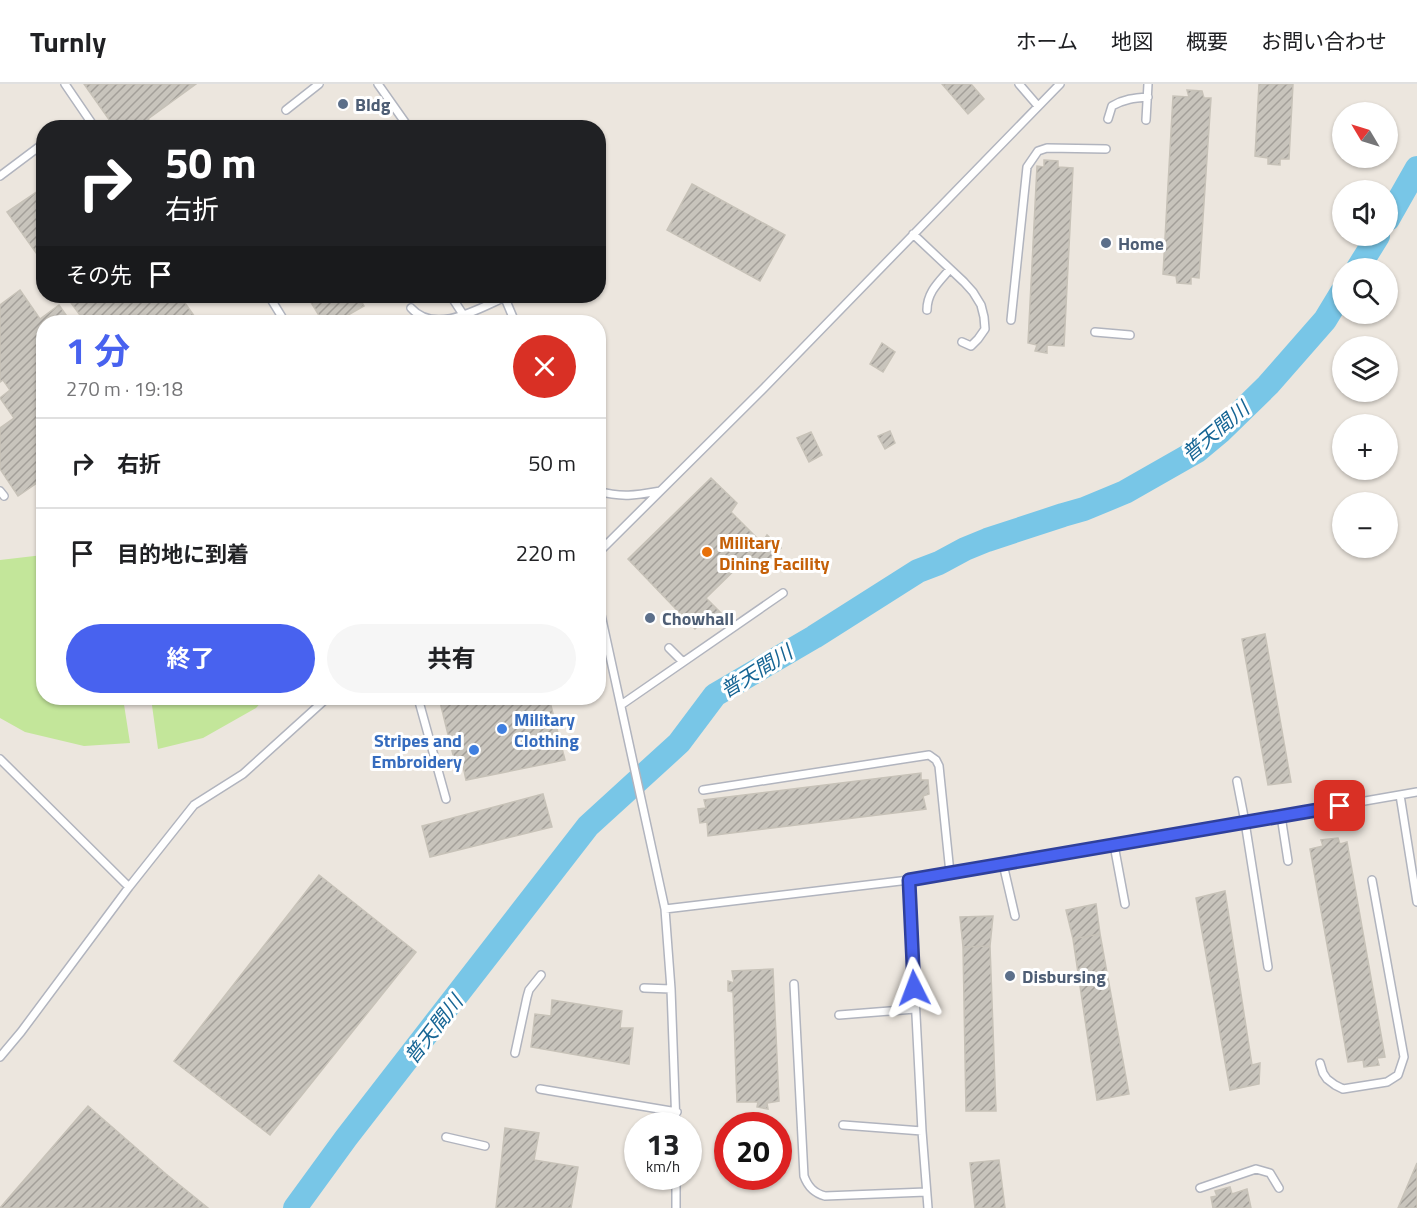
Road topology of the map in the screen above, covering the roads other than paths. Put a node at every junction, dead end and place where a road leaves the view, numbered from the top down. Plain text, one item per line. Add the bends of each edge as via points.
1 (65, 84) edge
2 (319, 84) edge
3 (378, 84) edge
4 (1019, 84) edge
5 (1060, 84) edge
6 (1148, 84) edge
7 (1148, 98) junction
8 (1038, 106) junction
9 (286, 110) dead end
10 (1108, 118) dead end
11 (89, 120) edge
12 (403, 120) edge
13 (1146, 120) dead end
14 (1106, 149) dead end
15 (36, 150) edge
16 (0, 176) edge
17 (913, 234) junction
18 (950, 269) junction
19 (490, 303) edge
20 (411, 308) dead end
21 (927, 310) dead end
22 (420, 315) edge
23 (466, 315) edge
24 (1011, 320) dead end
25 (1095, 332) dead end
26 (1130, 335) dead end
27 (962, 342) dead end
28 (660, 491) junction
29 (606, 493) edge
30 (606, 545) edge
31 (783, 593) dead end
32 (606, 637) edge
33 (669, 648) dead end
34 (683, 662) junction
35 (319, 705) edge
36 (420, 705) edge
37 (621, 705) junction
38 (0, 759) edge
39 (1236, 782) dead end
40 (703, 790) dead end
41 (1417, 792) edge
42 (1400, 795) junction
43 (446, 799) dead end
44 (1281, 816) junction
45 (1245, 822) junction
46 (1114, 845) junction
47 (1288, 861) dead end
48 (1003, 864) junction
49 (950, 873) junction
50 (909, 880) junction
51 (1372, 880) dead end
52 (129, 887) junction
53 (1417, 902) edge
54 (1125, 904) dead end
55 (665, 909) junction
56 (1015, 916) dead end
57 (1268, 968) dead end
58 (541, 975) dead end
59 (794, 984) dead end
60 (644, 988) dead end
61 (671, 989) junction
62 (915, 1009) junction
63 (839, 1015) dead end
64 (515, 1053) dead end
65 (0, 1057) edge
66 (1320, 1063) dead end
67 (540, 1089) dead end
68 (676, 1112) joint
69 (843, 1125) dead end
70 (921, 1131) junction
71 (446, 1137) dead end
72 (484, 1146) dead end
73 (1200, 1188) dead end
74 (1279, 1188) dead end
75 (676, 1190) edge
76 (926, 1192) junction
77 (676, 1208) edge
78 (928, 1208) edge

1 - 11 lane
2 - 9 lane
3 - 12 lane
4 - 8 lane
5 - 8 lane
6 - 7 lane
7 - 10 lane via 1120,101 1112,106
7 - 13 lane
8 - 17 lane
14 - 24 lane via 1047,148 1038,151 1027,167
15 - 16 lane
17 - 18 lane
17 - 28 lane
18 - 21 lane via 930,292
18 - 27 lane via 973,292 984,317 985,329 978,339 971,346
19 - 23 lane
20 - 22 lane
25 - 26 lane
28 - 29 lane via 630,496
28 - 30 lane
31 - 34 lane
32 - 37 lane
33 - 34 lane
34 - 37 lane
35 - 52 lane via 243,774 194,805
36 - 43 lane
37 - 55 lane
38 - 52 lane
39 - 45 lane
40 - 49 lane via 929,755 939,766
41 - 42 lane
42 - 44 lane
42 - 53 lane
44 - 45 lane
44 - 47 lane
45 - 46 lane
45 - 57 lane
46 - 48 lane
46 - 54 lane
48 - 49 lane
48 - 56 lane
49 - 50 lane
50 - 55 lane
50 - 62 lane
51 - 66 lane via 1404,1057 1402,1066 1398,1075 1387,1082 1343,1089 1327,1079
52 - 65 lane
55 - 61 lane
58 - 64 lane via 527,997
59 - 76 lane via 807,1184 825,1196
60 - 61 lane
61 - 68 lane
62 - 63 lane
62 - 70 lane
67 - 68 lane
69 - 70 lane
70 - 76 lane
71 - 72 lane
73 - 74 lane via 1256,1169 1270,1173
75 - 77 lane
76 - 78 lane

